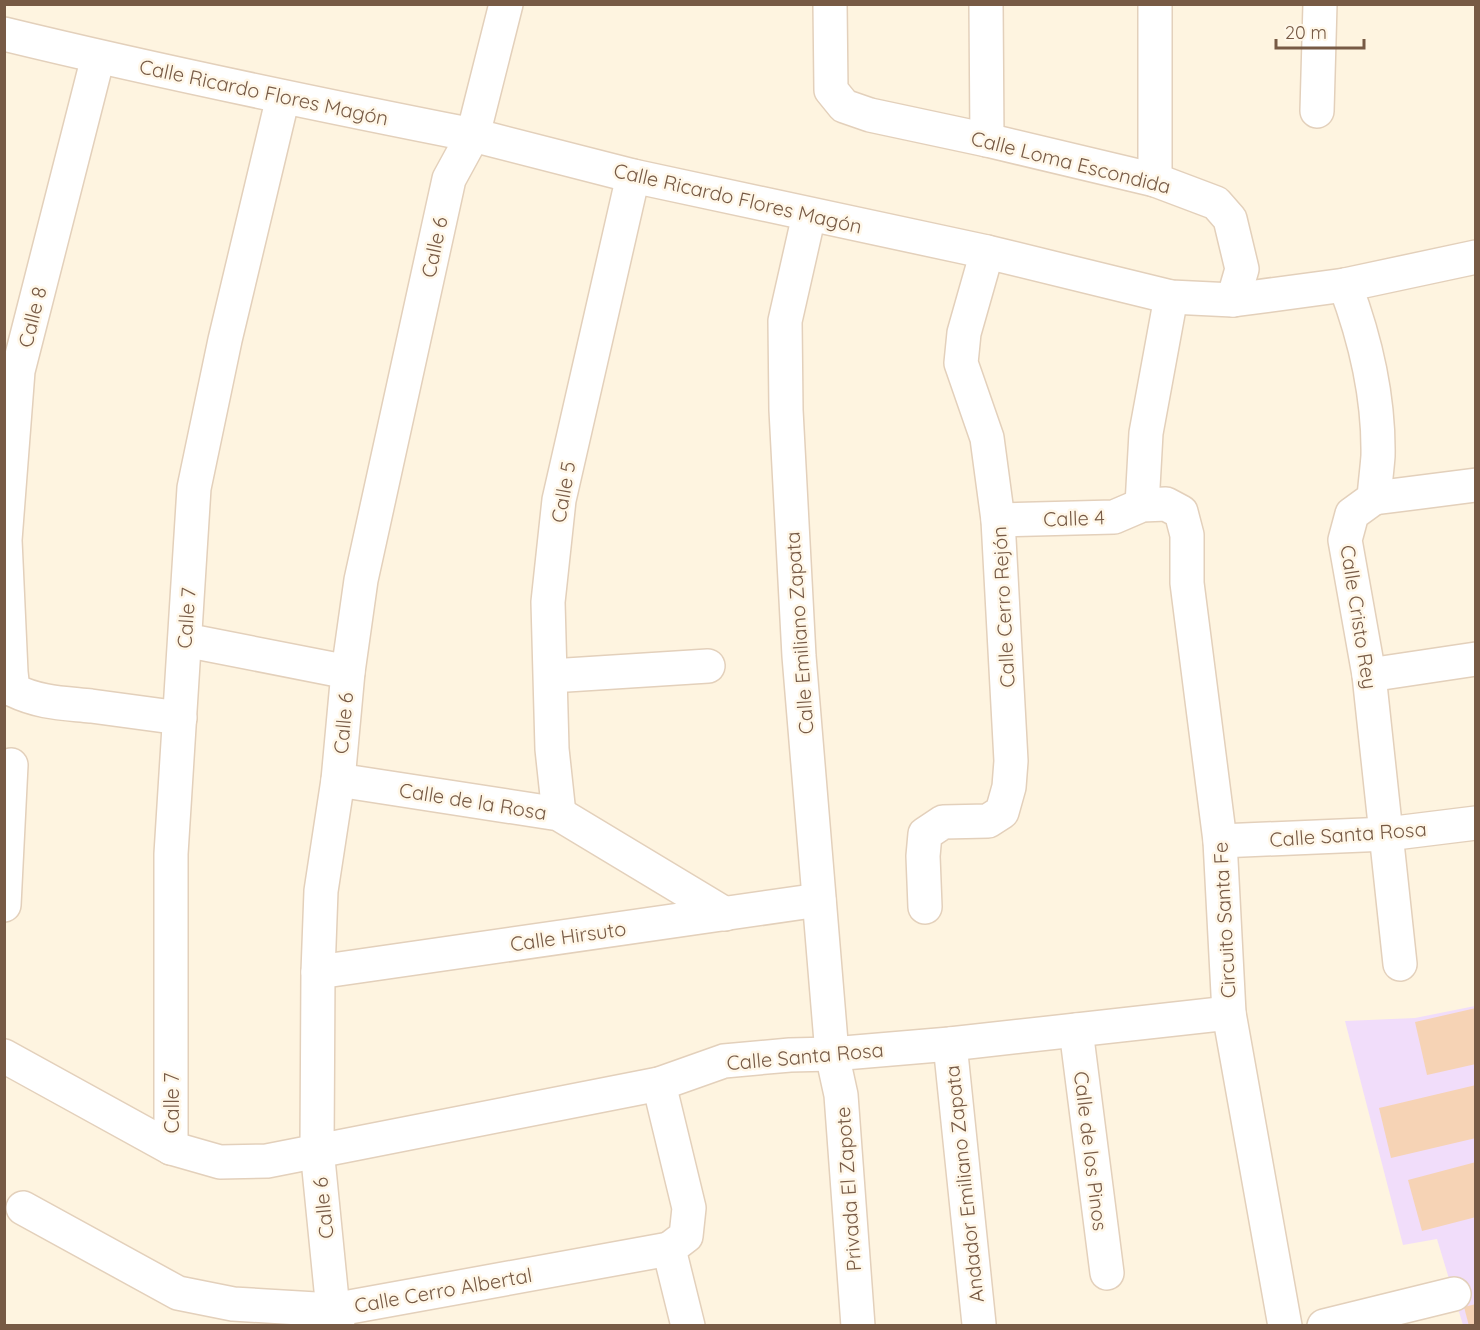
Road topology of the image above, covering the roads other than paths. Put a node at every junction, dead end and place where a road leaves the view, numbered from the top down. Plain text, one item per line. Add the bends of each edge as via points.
1 (507, 4) edge
2 (830, 4) edge
3 (986, 4) edge
4 (1155, 4) edge
5 (1320, 4) edge
6 (4, 34) edge
7 (98, 57) junction
8 (283, 97) junction
9 (1317, 111) dead end
10 (473, 135) junction
11 (987, 140) junction
12 (633, 176) junction
13 (1155, 180) junction
14 (809, 215) junction
15 (987, 252) junction
16 (1476, 257) edge
17 (1345, 285) junction
18 (1171, 297) junction
19 (1233, 300) junction
20 (1476, 484) edge
21 (1374, 498) junction
22 (1142, 505) junction
23 (1181, 512) joint
24 (998, 520) junction
25 (185, 640) junction
26 (1476, 658) edge
27 (708, 666) dead end
28 (348, 672) junction
29 (1369, 675) junction
30 (551, 676) junction
31 (180, 718) junction
32 (11, 765) dead end
33 (338, 780) junction
34 (559, 814) junction
35 (1476, 823) edge
36 (1387, 834) junction
37 (1220, 842) junction
38 (819, 900) junction
39 (4, 905) edge
40 (925, 908) dead end
41 (725, 914) junction
42 (1400, 964) dead end
43 (318, 972) junction
44 (1229, 1013) junction
45 (1076, 1030) junction
46 (950, 1044) junction
47 (832, 1054) junction
48 (4, 1056) edge
49 (659, 1084) junction
50 (171, 1148) junction
51 (317, 1149) junction
52 (23, 1208) dead end
53 (669, 1249) junction
54 (1107, 1273) dead end
55 (1454, 1294) dead end
56 (336, 1318) edge
57 (979, 1324) edge
58 (688, 1326) edge
59 (858, 1326) edge
60 (1285, 1326) edge
61 (1324, 1326) edge

1 - 10 street, Calle 6
2 - 11 street, Calle Loma Escondida via 831,90 844,106
3 - 11 street
4 - 13 street
5 - 9 street
6 - 7 street, Calle Ricardo Flores Magón
7 - 8 street, Calle Ricardo Flores Magón
7 - 31 street, Calle 8 via 18,371 5,540 13,690 56,704
8 - 10 street, Calle Ricardo Flores Magón
8 - 25 street, Calle 7 via 194,488
10 - 12 street, Calle Ricardo Flores Magón
10 - 28 street, Calle 6 via 449,179 361,580
11 - 13 street, Calle Loma Escondida
12 - 14 street, Calle Ricardo Flores Magón
12 - 30 street, Calle 5 via 559,500 548,603
13 - 19 street, Calle Loma Escondida via 1216,203 1230,219 1242,269
14 - 15 street, Calle Ricardo Flores Magón
14 - 38 street, Calle Emiliano Zapata via 784,321 798,644
15 - 18 street, Calle Ricardo Flores Magón
15 - 24 street, Calle Cerro Rejón via 964,333 961,363 987,438
16 - 17 street, Calle Ricardo Flores Magón
17 - 19 street, Calle Ricardo Flores Magón
17 - 21 street via 1356,315 1373,394 1378,455
18 - 19 street, Calle Ricardo Flores Magón
18 - 22 street via 1146,433
20 - 21 street
21 - 29 street, Calle Cristo Rey via 1352,514 1345,540
22 - 23 street, Calle 4 via 1166,504
22 - 24 street, Calle 4 via 1114,517
23 - 37 street, Circuito Santa Fe via 1187,535 1188,583
24 - 40 street, Calle Cerro Rejón via 1011,761 1009,787 1002,812 988,821 943,822 925,834
25 - 28 street
25 - 31 street, Calle 7
26 - 29 street
27 - 30 street
28 - 33 street, Calle 6
29 - 36 street, Calle Cristo Rey
30 - 34 street, Calle 5 via 552,749
31 - 50 street, Calle 7 via 171,854
32 - 39 street
33 - 34 street, Calle de la Rosa
33 - 43 street, Calle 6 via 321,891
34 - 41 street, Calle de la Rosa
35 - 36 street, Calle Santa Rosa
36 - 37 street, Calle Santa Rosa
36 - 42 street, Calle Cristo Rey
37 - 44 street, Circuito Santa Fe
38 - 41 street, Calle Hirsuto
38 - 47 street, Calle Emiliano Zapata
41 - 43 street, Calle Hirsuto
43 - 51 street, Calle 6
44 - 45 street, Calle Santa Rosa
44 - 60 street, Circuito Santa Fe
45 - 46 street, Calle Santa Rosa
45 - 54 street, Calle de los Pinos
46 - 47 street, Calle Santa Rosa
46 - 57 street, Andador Emiliano Zapata
47 - 49 street, Calle Santa Rosa via 724,1061
47 - 59 street, Privada El Zapote via 841,1095
48 - 50 street, Calle Santa Rosa
49 - 51 street, Calle Santa Rosa
49 - 53 street via 690,1208 686,1236
50 - 51 street, Calle Santa Rosa via 220,1162 267,1161
51 - 56 street, Calle 6
52 - 56 street, Calle Cerro Albertal via 178,1293
53 - 56 street, Calle Cerro Albertal
53 - 58 street
55 - 61 street

